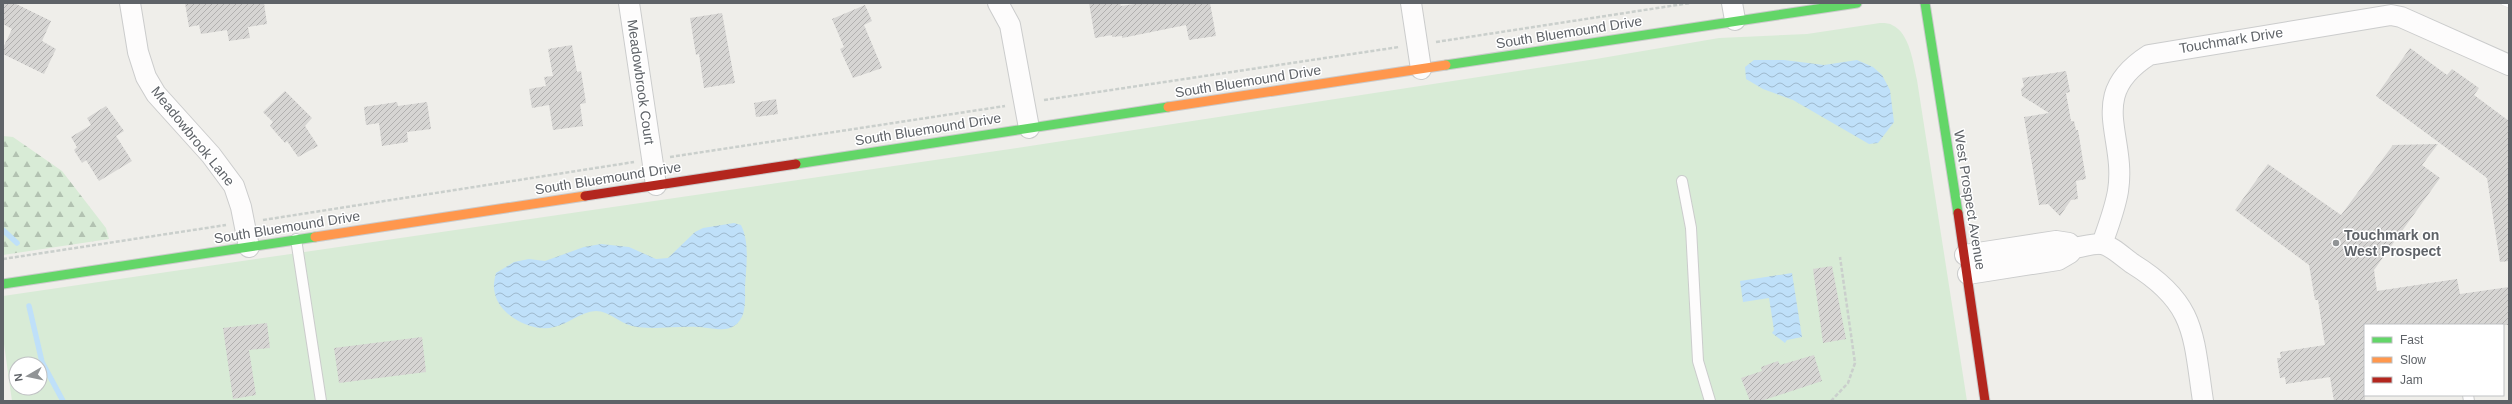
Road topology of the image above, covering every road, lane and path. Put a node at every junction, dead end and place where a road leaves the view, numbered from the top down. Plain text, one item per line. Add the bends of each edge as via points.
1 (130, 3) edge
2 (629, 3) edge
3 (998, 3) edge
4 (1411, 3) edge
5 (1690, 3) edge
6 (1857, 3) edge
7 (1925, 3) edge
8 (1733, 12) edge
9 (1418, 44) junction
10 (2509, 65) edge
11 (1421, 69) junction
12 (1025, 103) junction
13 (1029, 128) junction
14 (652, 159) junction
15 (1682, 181) dead end
16 (656, 185) junction
17 (244, 222) junction
18 (296, 240) junction
19 (2102, 244) junction
20 (249, 247) junction
21 (1840, 257) dead end
22 (3, 259) edge
23 (1966, 265) junction
24 (3, 284) edge
25 (321, 401) edge
26 (1710, 401) edge
27 (1831, 401) edge
28 (1985, 401) edge
29 (2203, 401) edge

1 - 17 street, Meadowbrook Lane via 138,52 146,77 156,94 211,155 234,186
2 - 14 street, Meadowbrook Court
3 - 12 street via 1010,25
4 - 9 street
5 - 9 path
6 - 8 main road, South Bluemound Drive
7 - 23 main road, West Prospect Avenue
8 - 11 main road, South Bluemound Drive
9 - 11 street
9 - 12 path
10 - 19 street, Touchmark Drive via 2401,17 2391,15 2149,55 2133,65 2115,93 2112,110 2119,170 2118,191
11 - 13 main road, South Bluemound Drive
12 - 13 street
12 - 14 path
13 - 16 main road, South Bluemound Drive
14 - 16 street, Meadowbrook Court
14 - 17 path
15 - 26 lane via 1691,228 1698,361
16 - 18 main road, South Bluemound Drive
17 - 20 street, Meadowbrook Lane
17 - 22 path
18 - 20 main road, South Bluemound Drive
18 - 25 lane
19 - 23 street via 2074,248 2069,243 2056,241
19 - 29 street via 2162,284 2184,311 2193,337
20 - 24 main road, South Bluemound Drive
21 - 27 path via 1855,363 1848,383
23 - 28 main road, West Prospect Avenue

